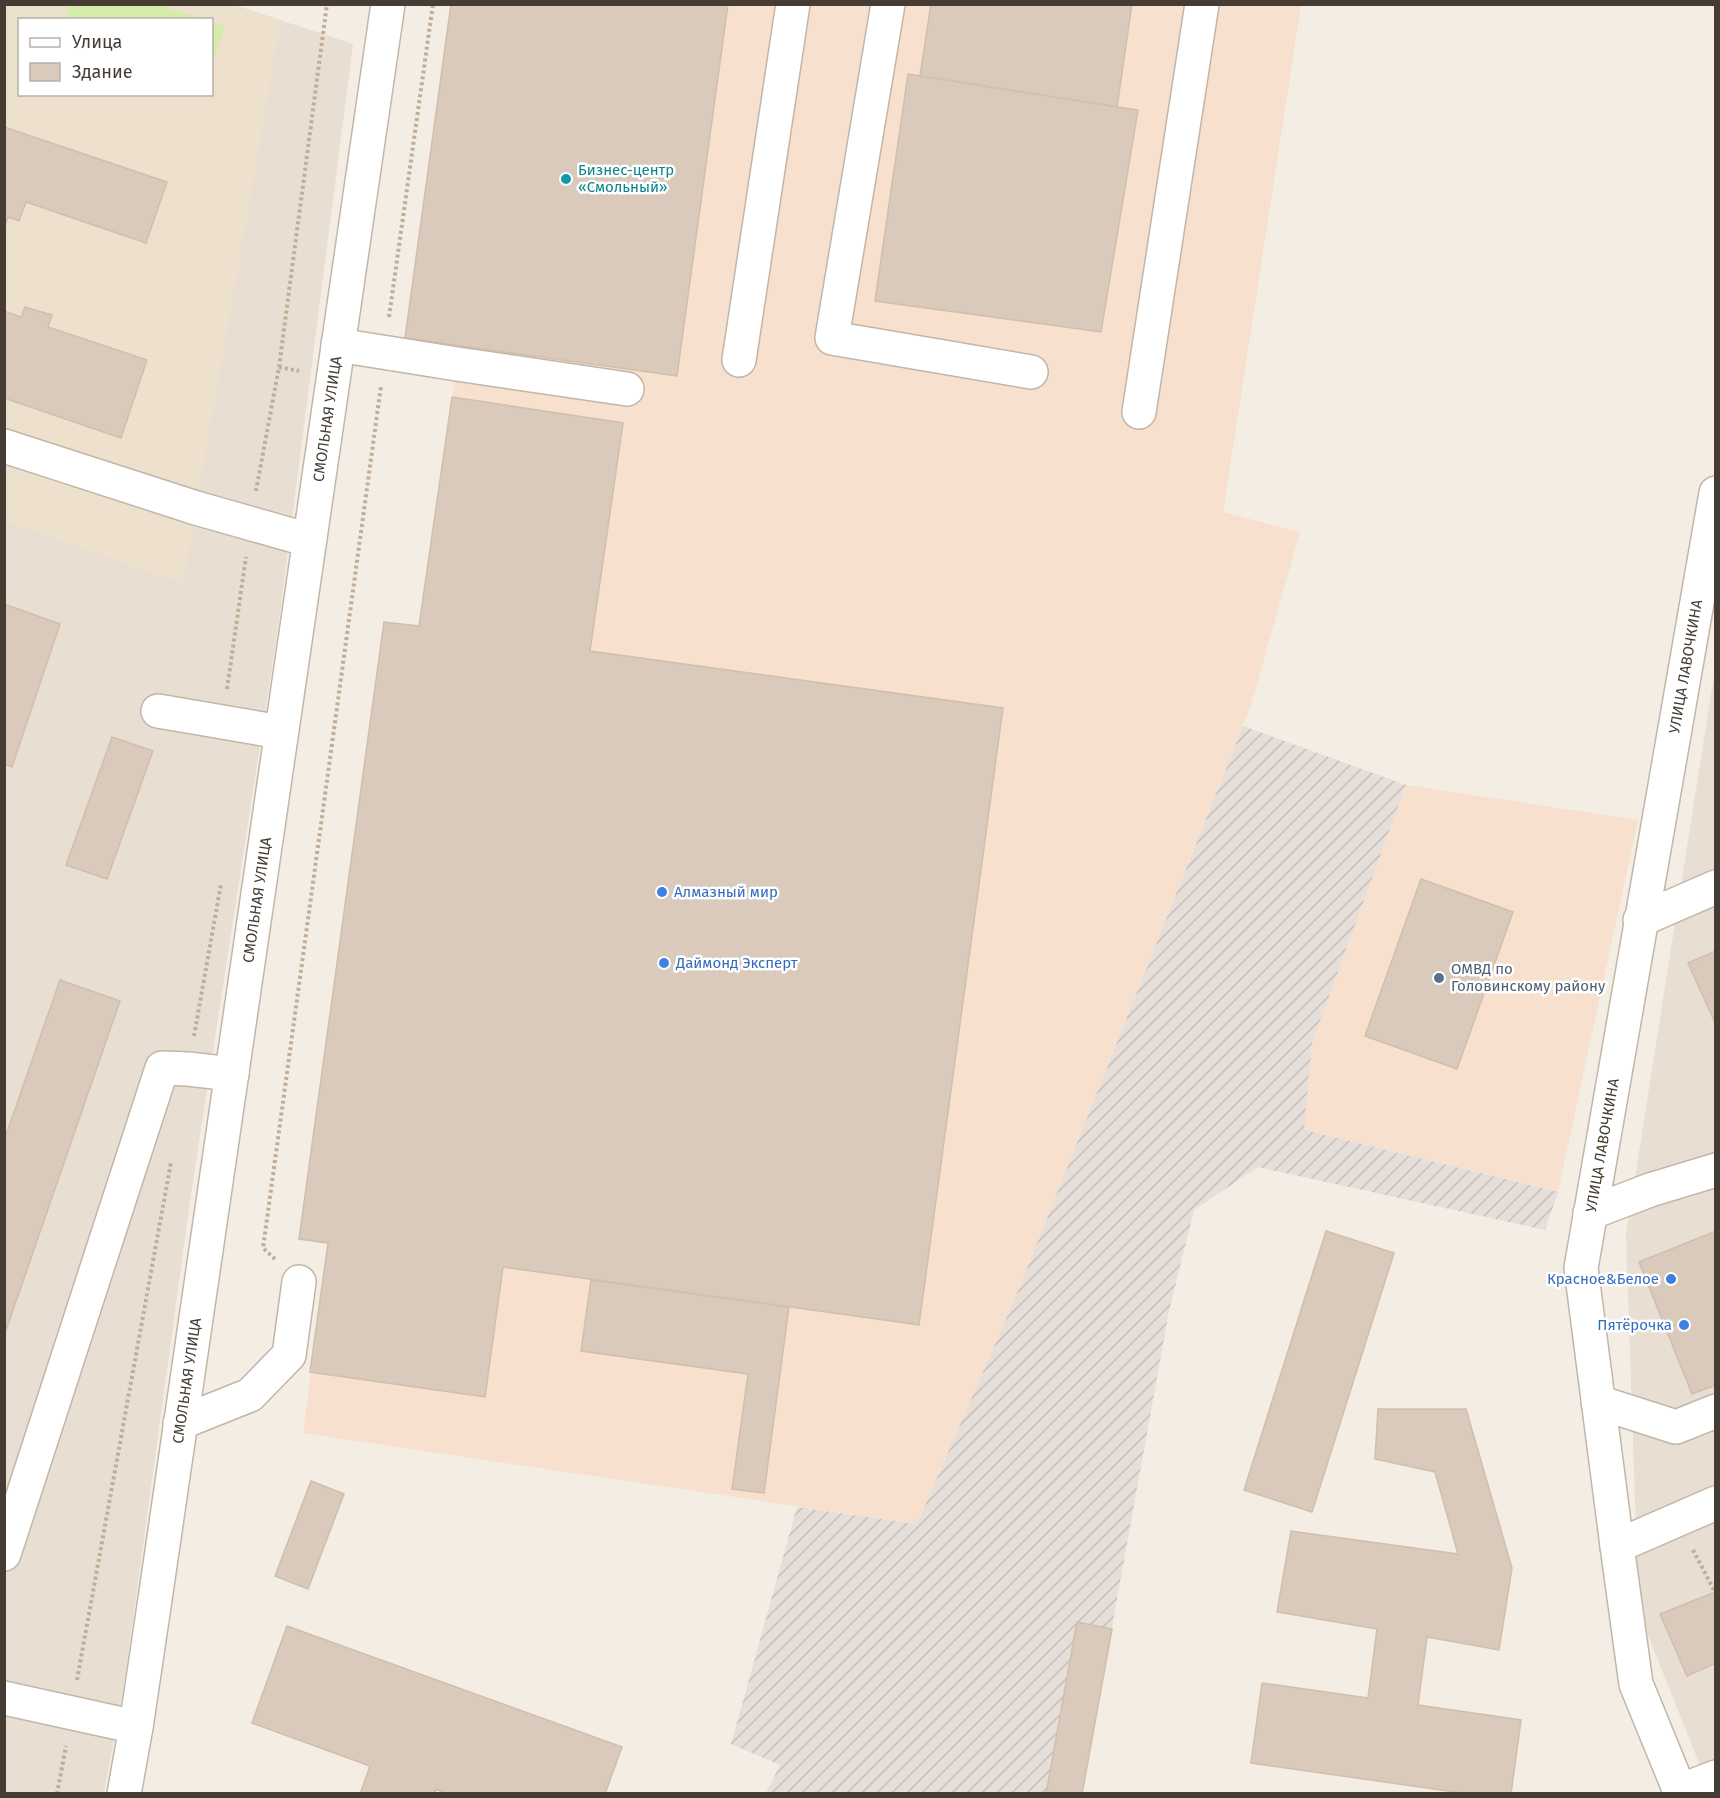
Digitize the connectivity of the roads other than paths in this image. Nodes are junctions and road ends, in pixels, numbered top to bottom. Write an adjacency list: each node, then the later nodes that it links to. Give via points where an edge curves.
1 (388, 4): 5 (street, СМОЛЬНАЯ УЛИЦА)
2 (793, 4): 6 (street)
3 (888, 4): 7 (street, via 832,338)
4 (1202, 4): 9 (street)
5 (338, 345): 8 (street); 12 (street, СМОЛЬНАЯ УЛИЦА)
6 (739, 360)
7 (1031, 372)
8 (627, 389)
9 (1139, 411)
10 (4, 446): 12 (street)
11 (1716, 494): 13 (street, УЛИЦА ЛАВОЧКИНА)
12 (309, 540): 15 (street, СМОЛЬНАЯ УЛИЦА)
13 (1703, 629): 17 (street, УЛИЦА ЛАВОЧКИНА)
14 (158, 711): 15 (street)
15 (281, 732): 18 (street, СМОЛЬНАЯ УЛИЦА)
16 (1716, 887): 17 (street)
17 (1640, 920): 20 (street, УЛИЦА ЛАВОЧКИНА)
18 (232, 1074): 24 (street, СМОЛЬНАЯ УЛИЦА); 27 (street, via 162,1068)
19 (1716, 1170): 20 (street)
20 (1590, 1213): 22 (street, УЛИЦА ЛАВОЧКИНА, via 1581,1268)
21 (299, 1282): 24 (street, via 289,1355 250,1395)
22 (1598, 1402): 23 (street, via 1676,1427); 26 (street, УЛИЦА ЛАВОЧКИНА)
23 (1716, 1411)
24 (180, 1423): 29 (street, СМОЛЬНАЯ УЛИЦА)
25 (1716, 1503): 26 (street)
26 (1617, 1546): 31 (street, УЛИЦА ЛАВОЧКИНА, via 1636,1684)
27 (4, 1554)
28 (4, 1698): 29 (street)
29 (136, 1727): 32 (street, СМОЛЬНАЯ УЛИЦА)
30 (1716, 1777): 31 (street)
31 (1680, 1792)
32 (124, 1794)

